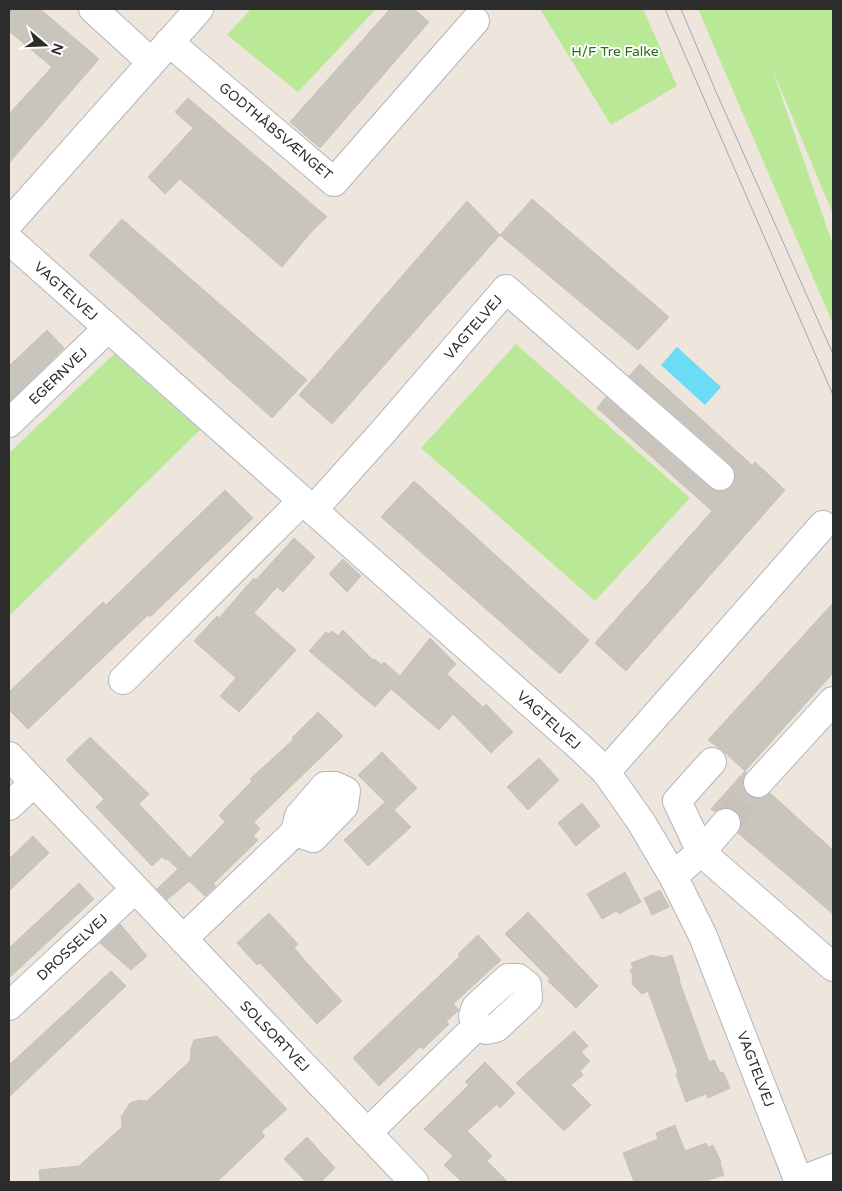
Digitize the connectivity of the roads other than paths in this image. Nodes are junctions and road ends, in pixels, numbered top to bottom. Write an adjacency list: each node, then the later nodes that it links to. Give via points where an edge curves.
1 (93, 9): 5 (street)
2 (192, 11): 4 (street)
3 (475, 22): 4 (street, GODTHÅBSVÆNGET, via 334,182)
4 (169, 42): 5 (street)
5 (151, 62): 6 (street)
6 (9, 223)
7 (9, 240): 8 (street, VAGTELVEJ)
8 (108, 328): 9 (street, EGERNVEJ); 11 (street, VAGTELVEJ)
9 (9, 423)
10 (720, 476): 11 (street, VAGTELVEJ, via 506,289 382,433)
11 (308, 505): 13 (street, VAGTELVEJ); 17 (street, VAGTELVEJ)
12 (823, 525): 17 (street)
13 (123, 680)
14 (833, 700): 19 (street)
15 (9, 756): 18 (street, SOLSORTVEJ)
16 (712, 762): 23 (street, via 677,801)
17 (606, 772): 24 (street, VAGTELVEJ)
18 (34, 783): 20 (street); 25 (street, SOLSORTVEJ)
19 (758, 784)
20 (9, 806)
21 (726, 823): 23 (street)
22 (295, 832): 26 (street)
23 (701, 852): 24 (street); 27 (street)
24 (673, 876): 33 (street, VAGTELVEJ, via 703,936)
25 (135, 889): 26 (street, SOLSORTVEJ); 28 (street, DROSSELVEJ)
26 (183, 939): 30 (street, SOLSORTVEJ)
27 (833, 967)
28 (9, 1006)
29 (477, 1026): 30 (street)
30 (367, 1132): 32 (street, SOLSORTVEJ)
31 (833, 1168): 33 (street)
32 (414, 1182)
33 (798, 1182)

